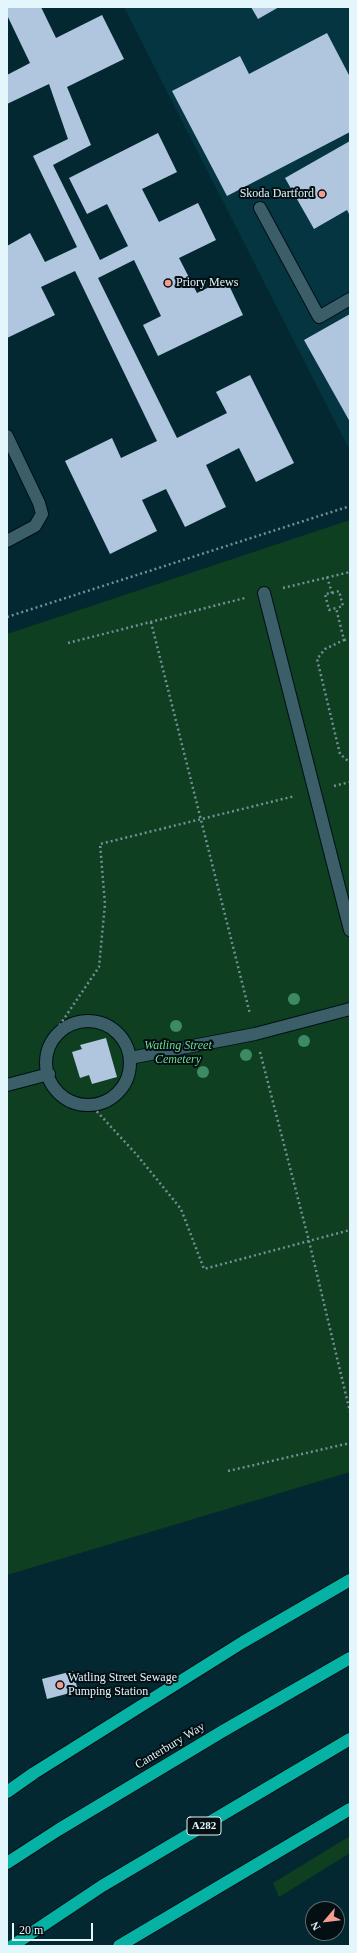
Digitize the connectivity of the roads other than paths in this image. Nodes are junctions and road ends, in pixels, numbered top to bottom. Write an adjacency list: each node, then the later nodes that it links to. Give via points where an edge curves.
1 (260, 208): 2 (lane, via 319,317)
2 (350, 299)
3 (7, 436): 4 (lane, via 42,514 34,526)
4 (7, 541)
5 (264, 593): 6 (lane)
6 (350, 930)
7 (350, 1009): 8 (lane, via 255,1034)
8 (130, 1058): 9 (lane, via 129,1072 124,1084 103,1102 75,1102 53,1085); 9 (lane, via 119,1034 109,1026 97,1022 77,1022 65,1028 49,1048)
9 (49, 1074): 10 (lane)
10 (7, 1085)
11 (350, 1580): 14 (highway, via 237,1646)
12 (350, 1658): 16 (highway, Canterbury Way, via 223,1731)
13 (350, 1739): 17 (highway, A282, via 102,1886)
14 (7, 1792)
15 (350, 1809): 18 (highway)
16 (7, 1863)
17 (12, 1946)
18 (119, 1946)

